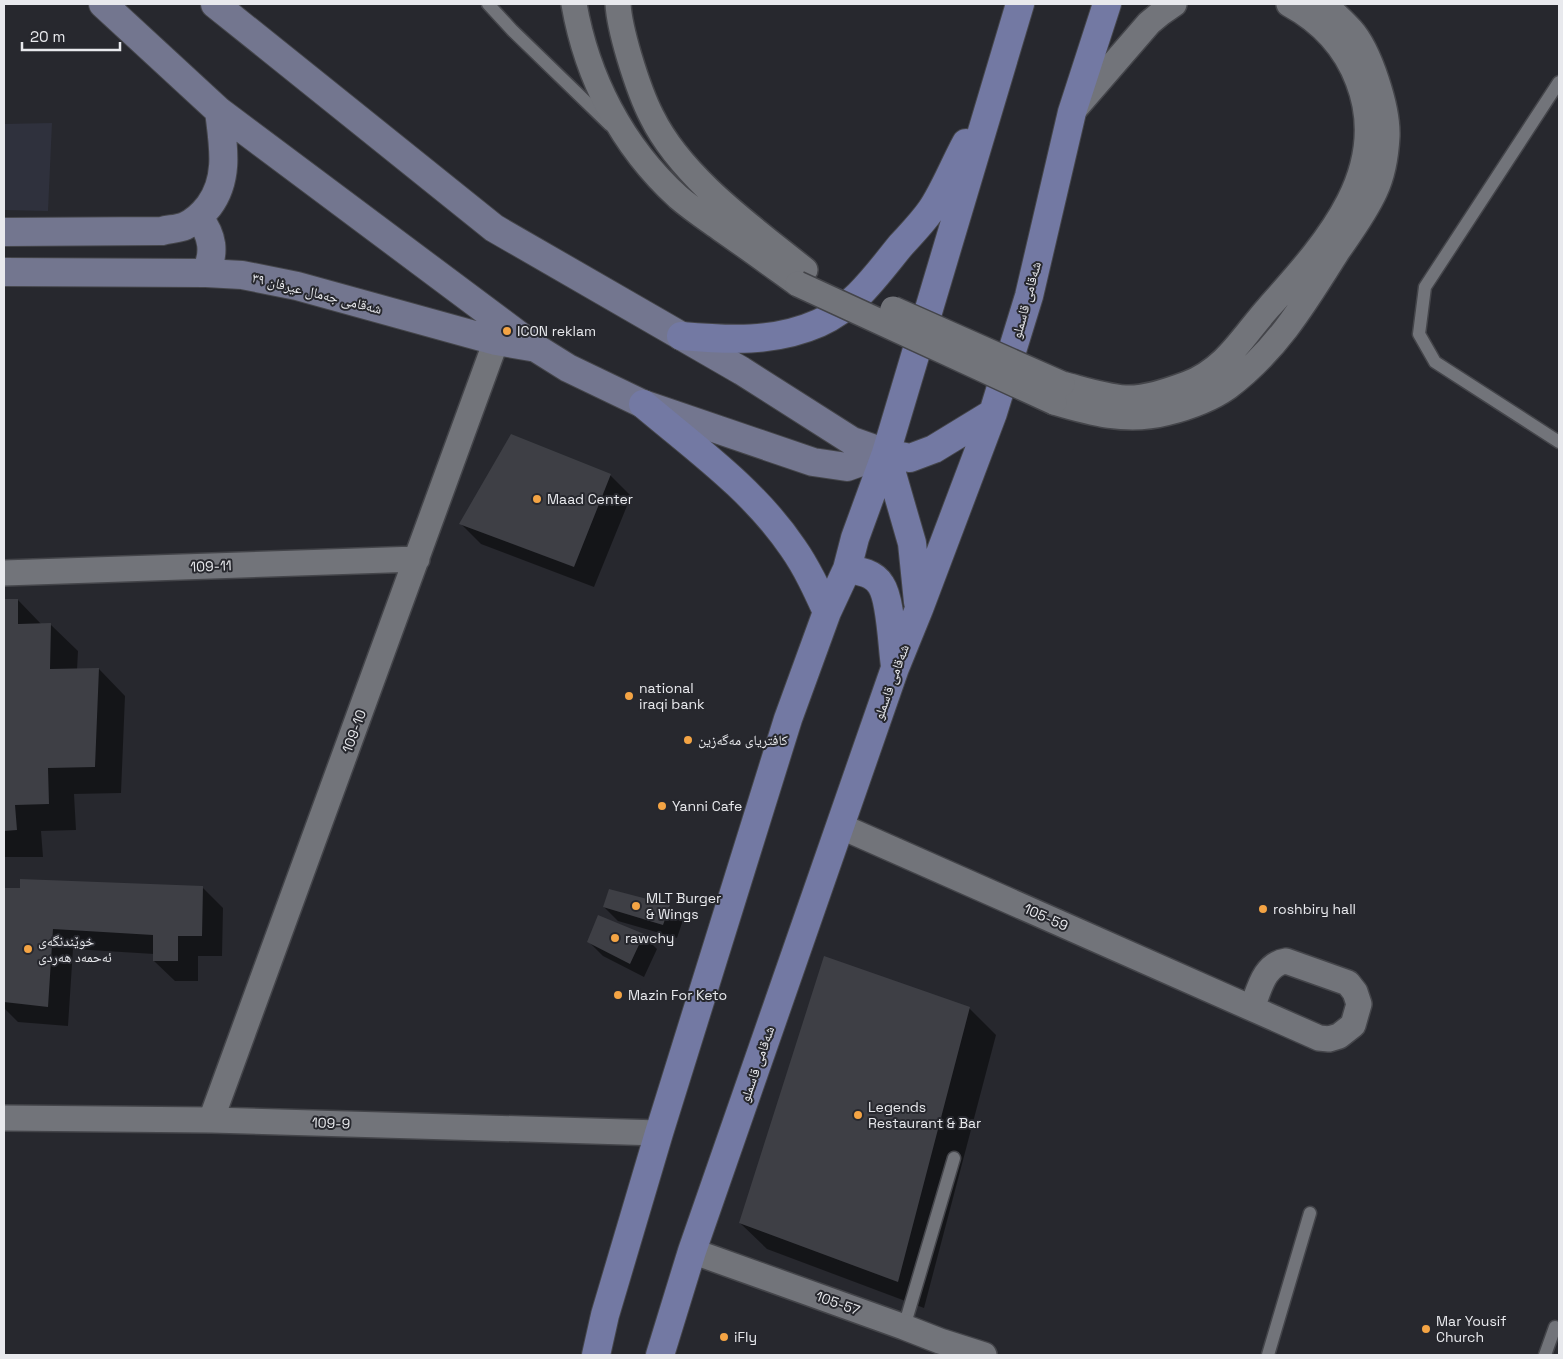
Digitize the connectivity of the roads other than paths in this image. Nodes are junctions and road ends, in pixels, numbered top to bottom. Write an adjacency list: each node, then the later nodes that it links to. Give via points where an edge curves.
1 (103, 4): 13 (main road)
2 (215, 4): 21 (main road, via 494,228)
3 (488, 4): 15 (lane)
4 (574, 4): 15 (street, via 584,50 602,96)
5 (618, 4): 20 (street, via 632,69 663,136 703,184)
6 (1020, 4): 12 (main road)
7 (1107, 4): 14 (main road, شەقامی قاسملو)
8 (1174, 4): 14 (street, via 1149,23)
9 (1289, 4): 24 (street, via 1315,20 1340,45 1352,65 1366,104 1368,143 1351,199 1311,260 1242,343 1208,374 1147,396 1126,398)
10 (1324, 4): 24 (street, via 1353,31 1371,68 1385,110 1386,149 1381,176 1369,204 1302,306 1279,338 1247,371 1227,388 1189,406 1147,417 1129,418 1102,415)
11 (1559, 82): 27 (lane, via 1425,286 1419,334 1435,362)
12 (995, 86): 21 (main road, via 932,209 876,276 836,313 820,323 755,339); 28 (main road)
13 (219, 111): 16 (main road, via 224,167 221,184); 23 (main road)
14 (1072, 112): 26 (main road, شەقامی قاسملو, via 1029,296)
15 (642, 157): 20 (street, via 684,202)
16 (199, 218): 17 (main road, via 184,227 162,231); 19 (main road, via 207,227 213,250)
17 (4, 232)
18 (4, 272): 19 (main road, شەقامی جەمال عیرفان ٣٩)
19 (206, 272): 22 (main road, شەقامی جەمال عیرفان ٣٩, via 268,279)
20 (802, 277): 24 (street, bridge)
21 (681, 336): 28 (main road, via 852,441)
22 (496, 341): 23 (main road, شەقامی جەمال عیرفان ٣٩); 29 (street, 109-10)
23 (536, 348): 25 (main road, via 568,368)
24 (1058, 393)
25 (643, 404): 28 (main road, via 813,462 846,468); 33 (main road, via 748,494 772,520 794,549)
26 (993, 413): 28 (main road, via 934,449 910,458); 32 (main road, شەقامی قاسملو)
27 (1559, 442)
28 (886, 453): 30 (main road); 32 (main road, via 912,543)
29 (417, 559): 31 (street, 109-11); 38 (street, 109-10)
30 (847, 569): 33 (main road); 34 (main road, via 868,574 881,585 887,603)
31 (4, 573)
32 (919, 609): 34 (main road, شەقامی قاسملو)
33 (827, 612): 39 (main road, via 788,719)
34 (895, 668): 35 (main road, شەقامی قاسملو)
35 (840, 826): 36 (street, 105-59); 42 (main road, شەقامی قاسملو)
36 (1252, 1008)
37 (4, 1118): 38 (street, 109-9)
38 (211, 1120): 39 (street, 109-9)
39 (659, 1133): 43 (main road)
40 (954, 1158): 44 (lane)
41 (1310, 1214): 53 (lane)
42 (692, 1251): 44 (street, 105-57); 46 (main road, شەقامی قاسملو)
43 (605, 1315): 48 (main road); 49 (main road)
44 (904, 1326): 47 (street, 105-57)
45 (1555, 1327): 54 (lane)
46 (668, 1328): 50 (main road, شەقامی قاسملو); 51 (main road)
47 (938, 1348): 52 (street, 105-57)
48 (579, 1355)
49 (596, 1355)
50 (660, 1355)
51 (671, 1355)
52 (984, 1355)
53 (1268, 1355)
54 (1545, 1355)

